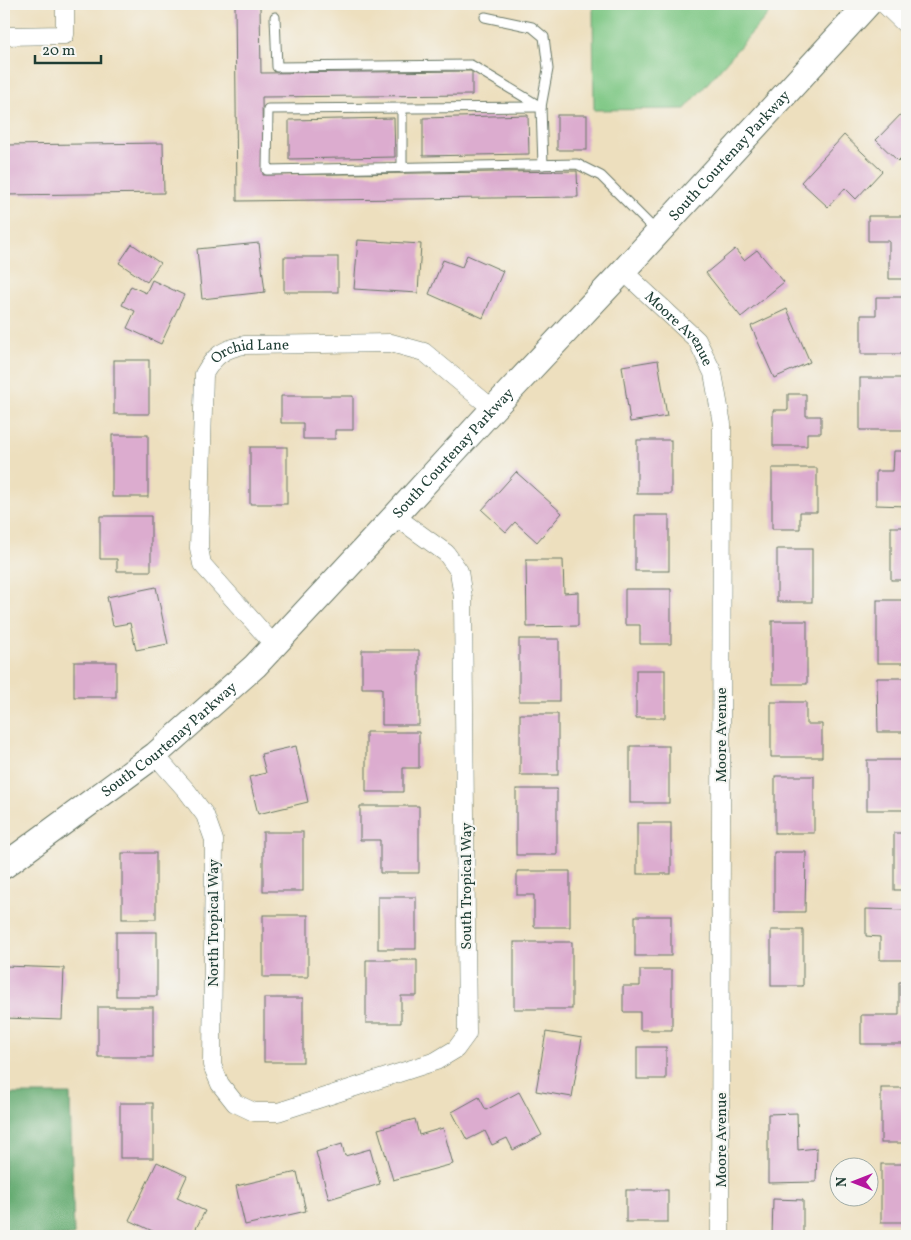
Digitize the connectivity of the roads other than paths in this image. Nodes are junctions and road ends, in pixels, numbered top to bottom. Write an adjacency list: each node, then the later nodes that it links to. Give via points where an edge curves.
1 (65, 4): 7 (street, via 65,35)
2 (868, 4): 12 (main road, South Courtenay Parkway)
3 (884, 4): 6 (street)
4 (275, 17): 8 (lane, via 277,67 471,65)
5 (485, 17): 8 (lane, via 532,27 544,36 548,69)
6 (907, 26)
7 (4, 36)
8 (542, 107): 9 (lane); 10 (lane)
9 (402, 108): 11 (lane); 11 (lane, via 268,109 267,170)
10 (543, 165): 11 (lane); 12 (lane, via 577,164 596,173)
11 (402, 168)
12 (658, 233): 13 (main road, South Courtenay Parkway)
13 (623, 271): 14 (main road, South Courtenay Parkway); 20 (street, Moore Avenue, via 697,340 713,373 722,424)
14 (493, 408): 15 (main road, South Courtenay Parkway); 16 (street, Orchid Lane, via 424,352 391,343 244,345 231,348 211,362 204,374 199,548 202,564)
15 (394, 516): 16 (main road, South Courtenay Parkway); 19 (street, South Tropical Way, via 446,553 459,571 463,598 467,1034 456,1049 436,1060 278,1112 254,1112)
16 (274, 645): 17 (main road, South Courtenay Parkway, via 255,666)
17 (155, 755): 18 (main road, South Courtenay Parkway); 19 (street, North Tropical Way, via 205,815 214,840 212,1065 220,1084)
18 (4, 866)
19 (235, 1103)
20 (720, 1236)

